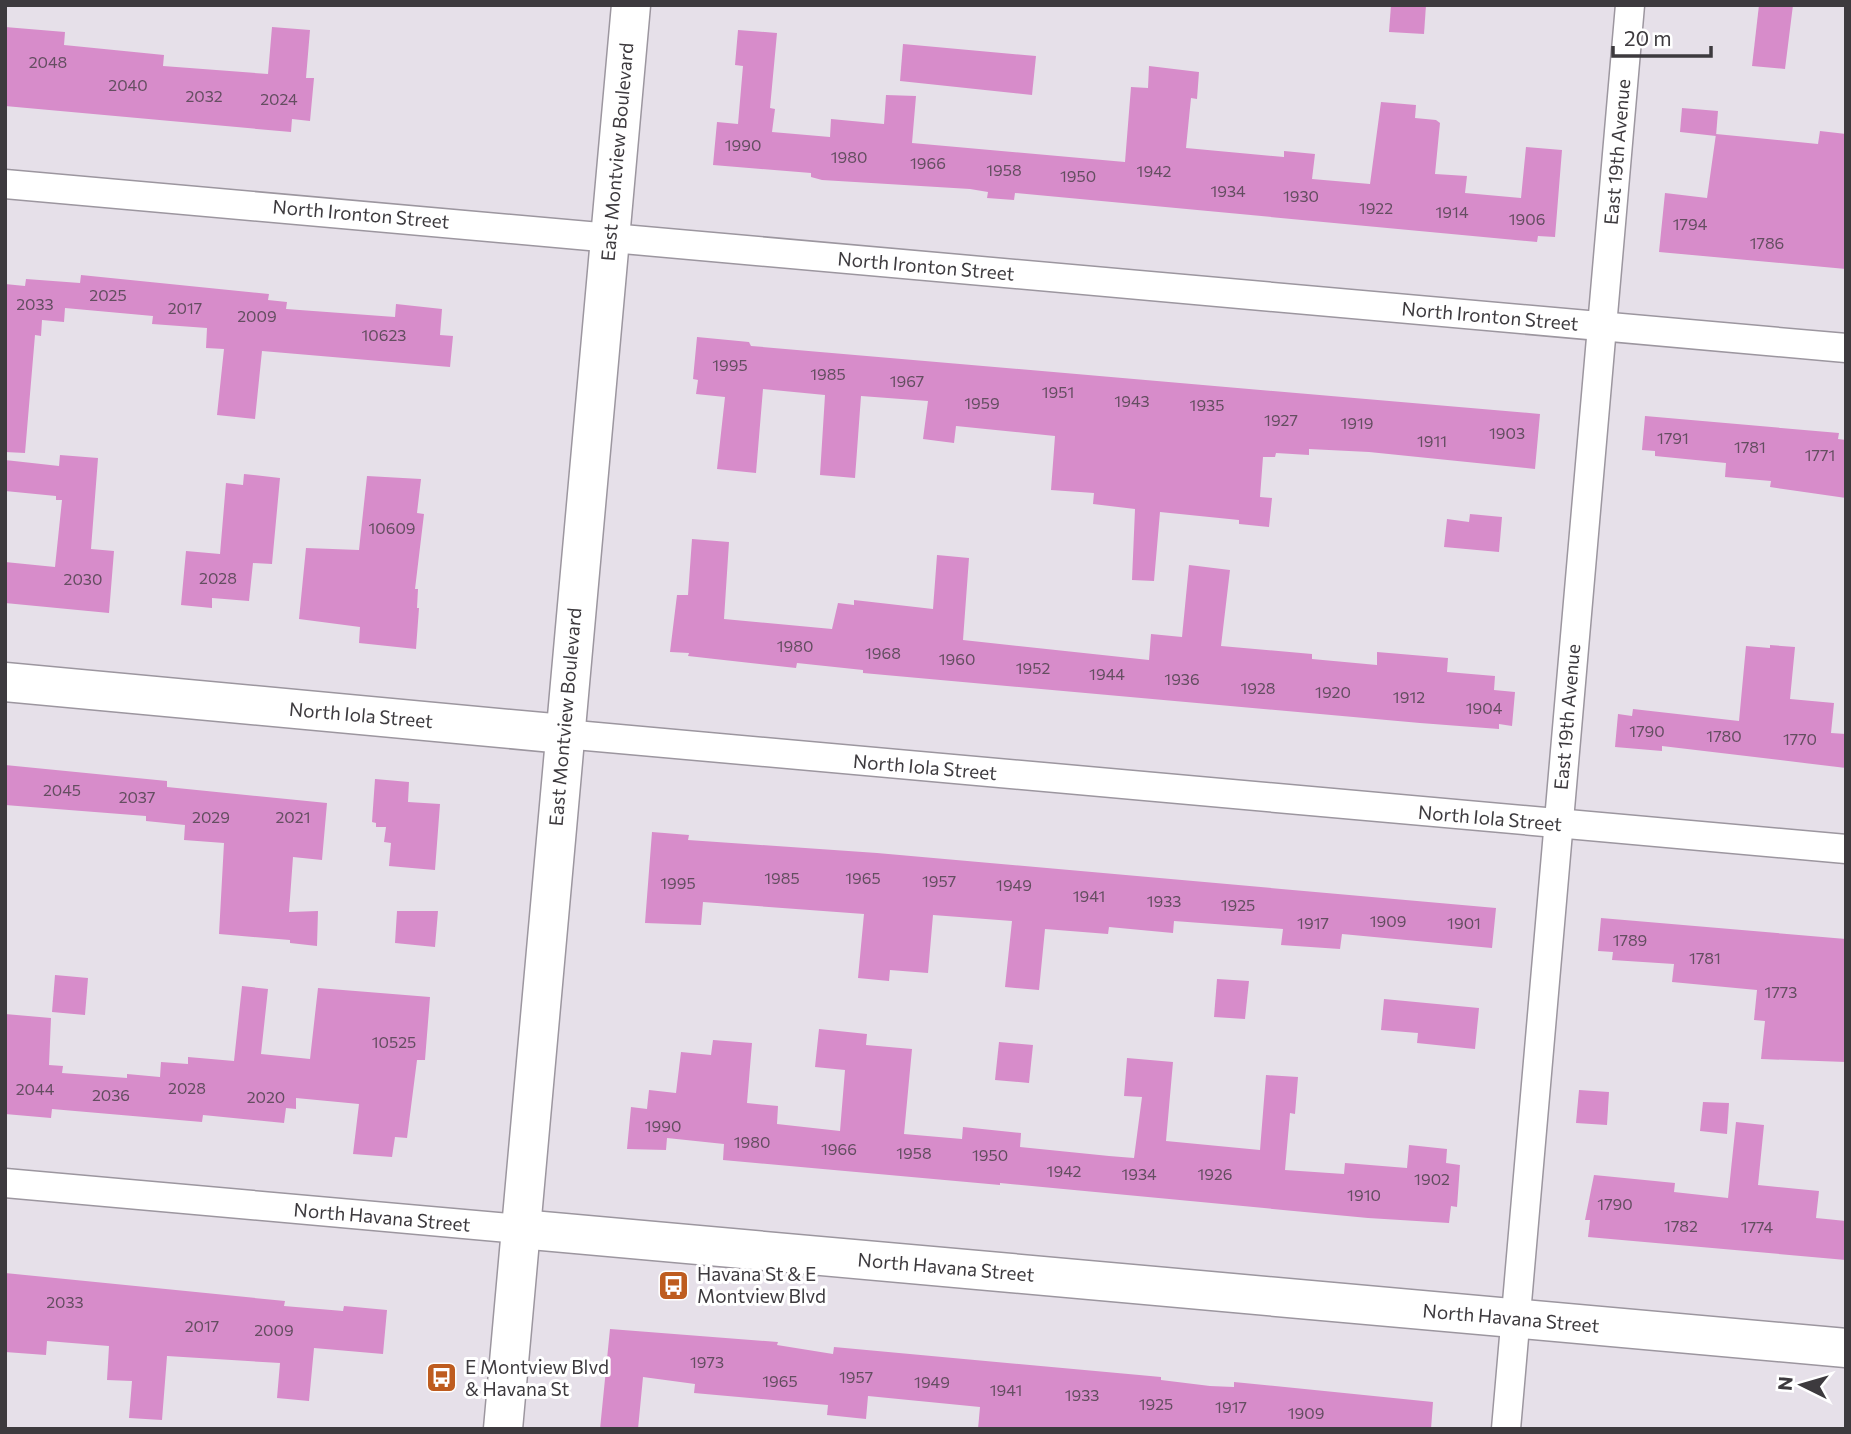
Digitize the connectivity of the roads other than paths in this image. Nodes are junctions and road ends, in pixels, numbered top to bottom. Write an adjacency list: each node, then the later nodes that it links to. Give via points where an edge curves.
1 (631, 5): 4 (street, East Montview Boulevard)
2 (1630, 5): 5 (street, East 19th Avenue)
3 (5, 184): 4 (street, North Ironton Street)
4 (609, 238): 5 (street, North Ironton Street); 8 (street, East Montview Boulevard)
5 (1601, 326): 6 (street, North Ironton Street); 9 (street, East 19th Avenue)
6 (1846, 348)
7 (5, 682): 8 (street, North Iola Street)
8 (564, 734): 9 (street, North Iola Street); 12 (street, East Montview Boulevard)
9 (1558, 824): 10 (street, North Iola Street); 13 (street, East 19th Avenue)
10 (1846, 849)
11 (5, 1183): 12 (street, North Havana Street)
12 (520, 1229): 13 (street, North Havana Street); 15 (street, East Montview Boulevard)
13 (1516, 1318): 14 (street, North Havana Street); 16 (street, East 19th Avenue)
14 (1846, 1348)
15 (503, 1429)
16 (1506, 1429)

